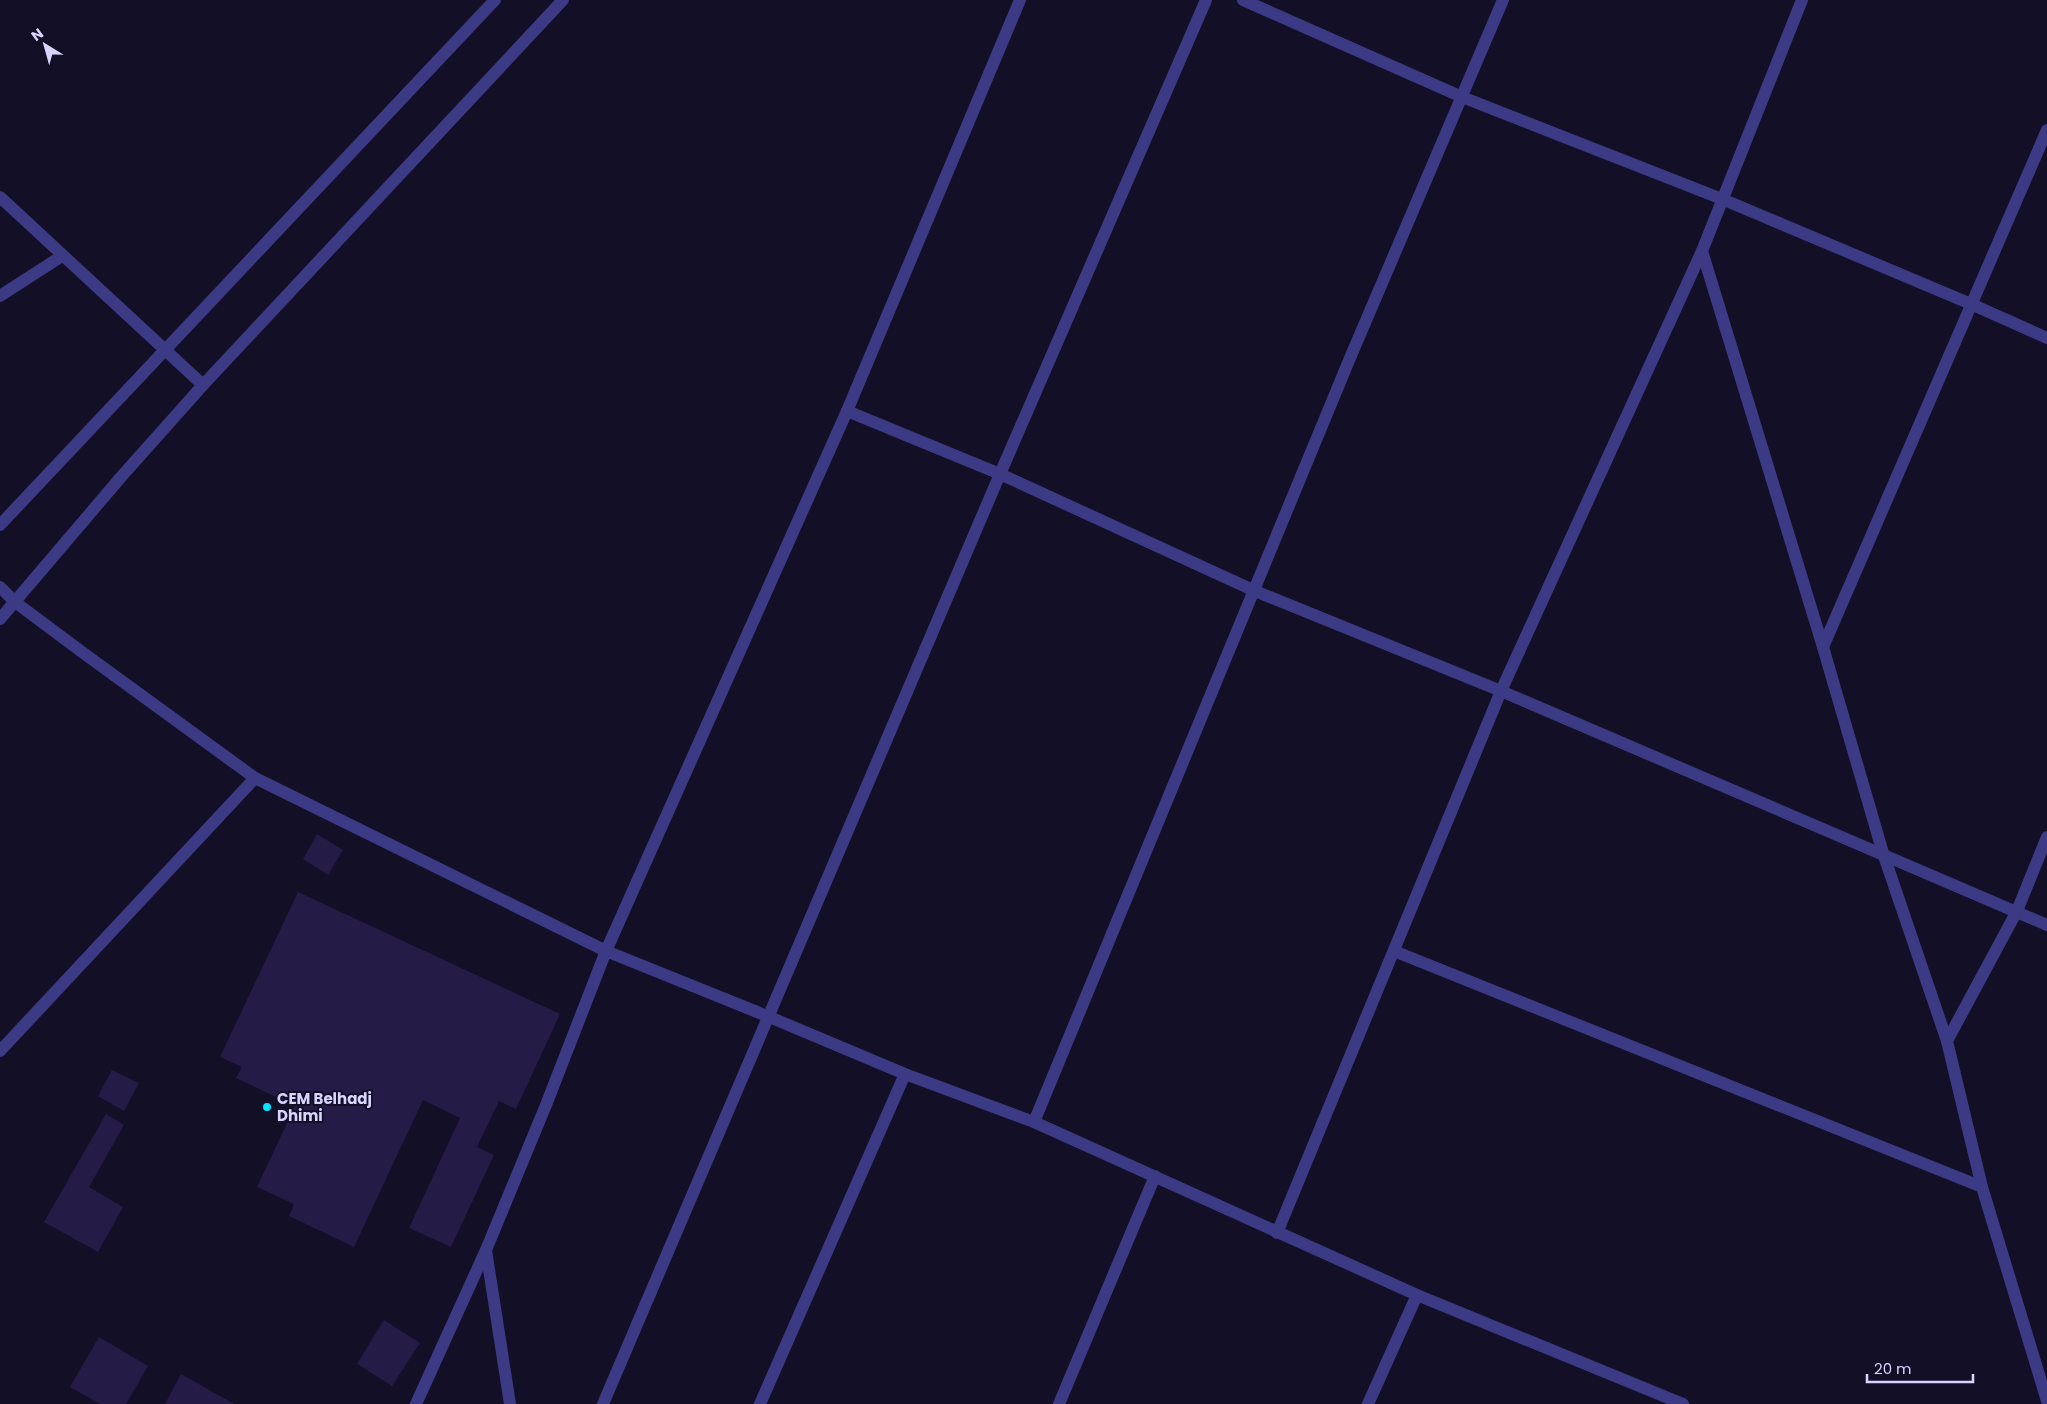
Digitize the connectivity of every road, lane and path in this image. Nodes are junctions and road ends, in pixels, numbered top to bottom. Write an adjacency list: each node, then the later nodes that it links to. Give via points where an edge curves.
1 (495, 0): 17 (street)
2 (562, 0): 18 (street)
3 (1020, 0): 19 (street)
4 (1206, 0): 20 (street)
5 (1243, 0): 8 (street)
6 (1503, 0): 8 (street)
7 (1802, 0): 11 (street)
8 (1462, 97): 11 (street); 23 (street)
9 (2047, 130): 15 (street)
10 (0, 197): 13 (street)
11 (1722, 199): 12 (street); 15 (street)
12 (1702, 251): 26 (street); 27 (street)
13 (62, 256): 14 (street); 17 (street)
14 (0, 296)
15 (1971, 304): 16 (street); 26 (street)
16 (2047, 338)
17 (165, 350): 18 (street); 21 (street)
18 (202, 385): 24 (street)
19 (846, 411): 20 (street); 33 (street)
20 (1000, 474): 23 (street); 35 (street)
21 (0, 525)
22 (0, 588): 24 (street)
23 (1255, 591): 27 (street); 39 (street)
24 (15, 602): 25 (street); 28 (street)
25 (0, 619)
26 (1822, 647): 30 (street)
27 (1501, 691): 30 (street); 34 (street)
28 (255, 778): 33 (street); 37 (street)
29 (2047, 837): 31 (street)
30 (1882, 853): 31 (street); 36 (street)
31 (2017, 910): 32 (street); 36 (street)
32 (2047, 925)
33 (606, 951): 35 (street); 43 (street)
34 (1394, 951): 41 (street); 42 (street)
35 (768, 1016): 38 (street); 49 (street)
36 (1947, 1041): 41 (street)
37 (0, 1051)
38 (905, 1074): 39 (street); 50 (street)
39 (1034, 1122): 40 (street)
40 (1155, 1176): 42 (street); 51 (street)
41 (1982, 1187): 46 (street)
42 (1277, 1233): 44 (street)
43 (486, 1250): 47 (street); 48 (street)
44 (1417, 1295): 45 (street); 52 (street)
45 (1661, 1400): 53 (street)
46 (2047, 1401)
47 (416, 1404)
48 (510, 1404)
49 (603, 1404)
50 (760, 1404)
51 (1059, 1404)
52 (1368, 1404)
53 (1683, 1404)

